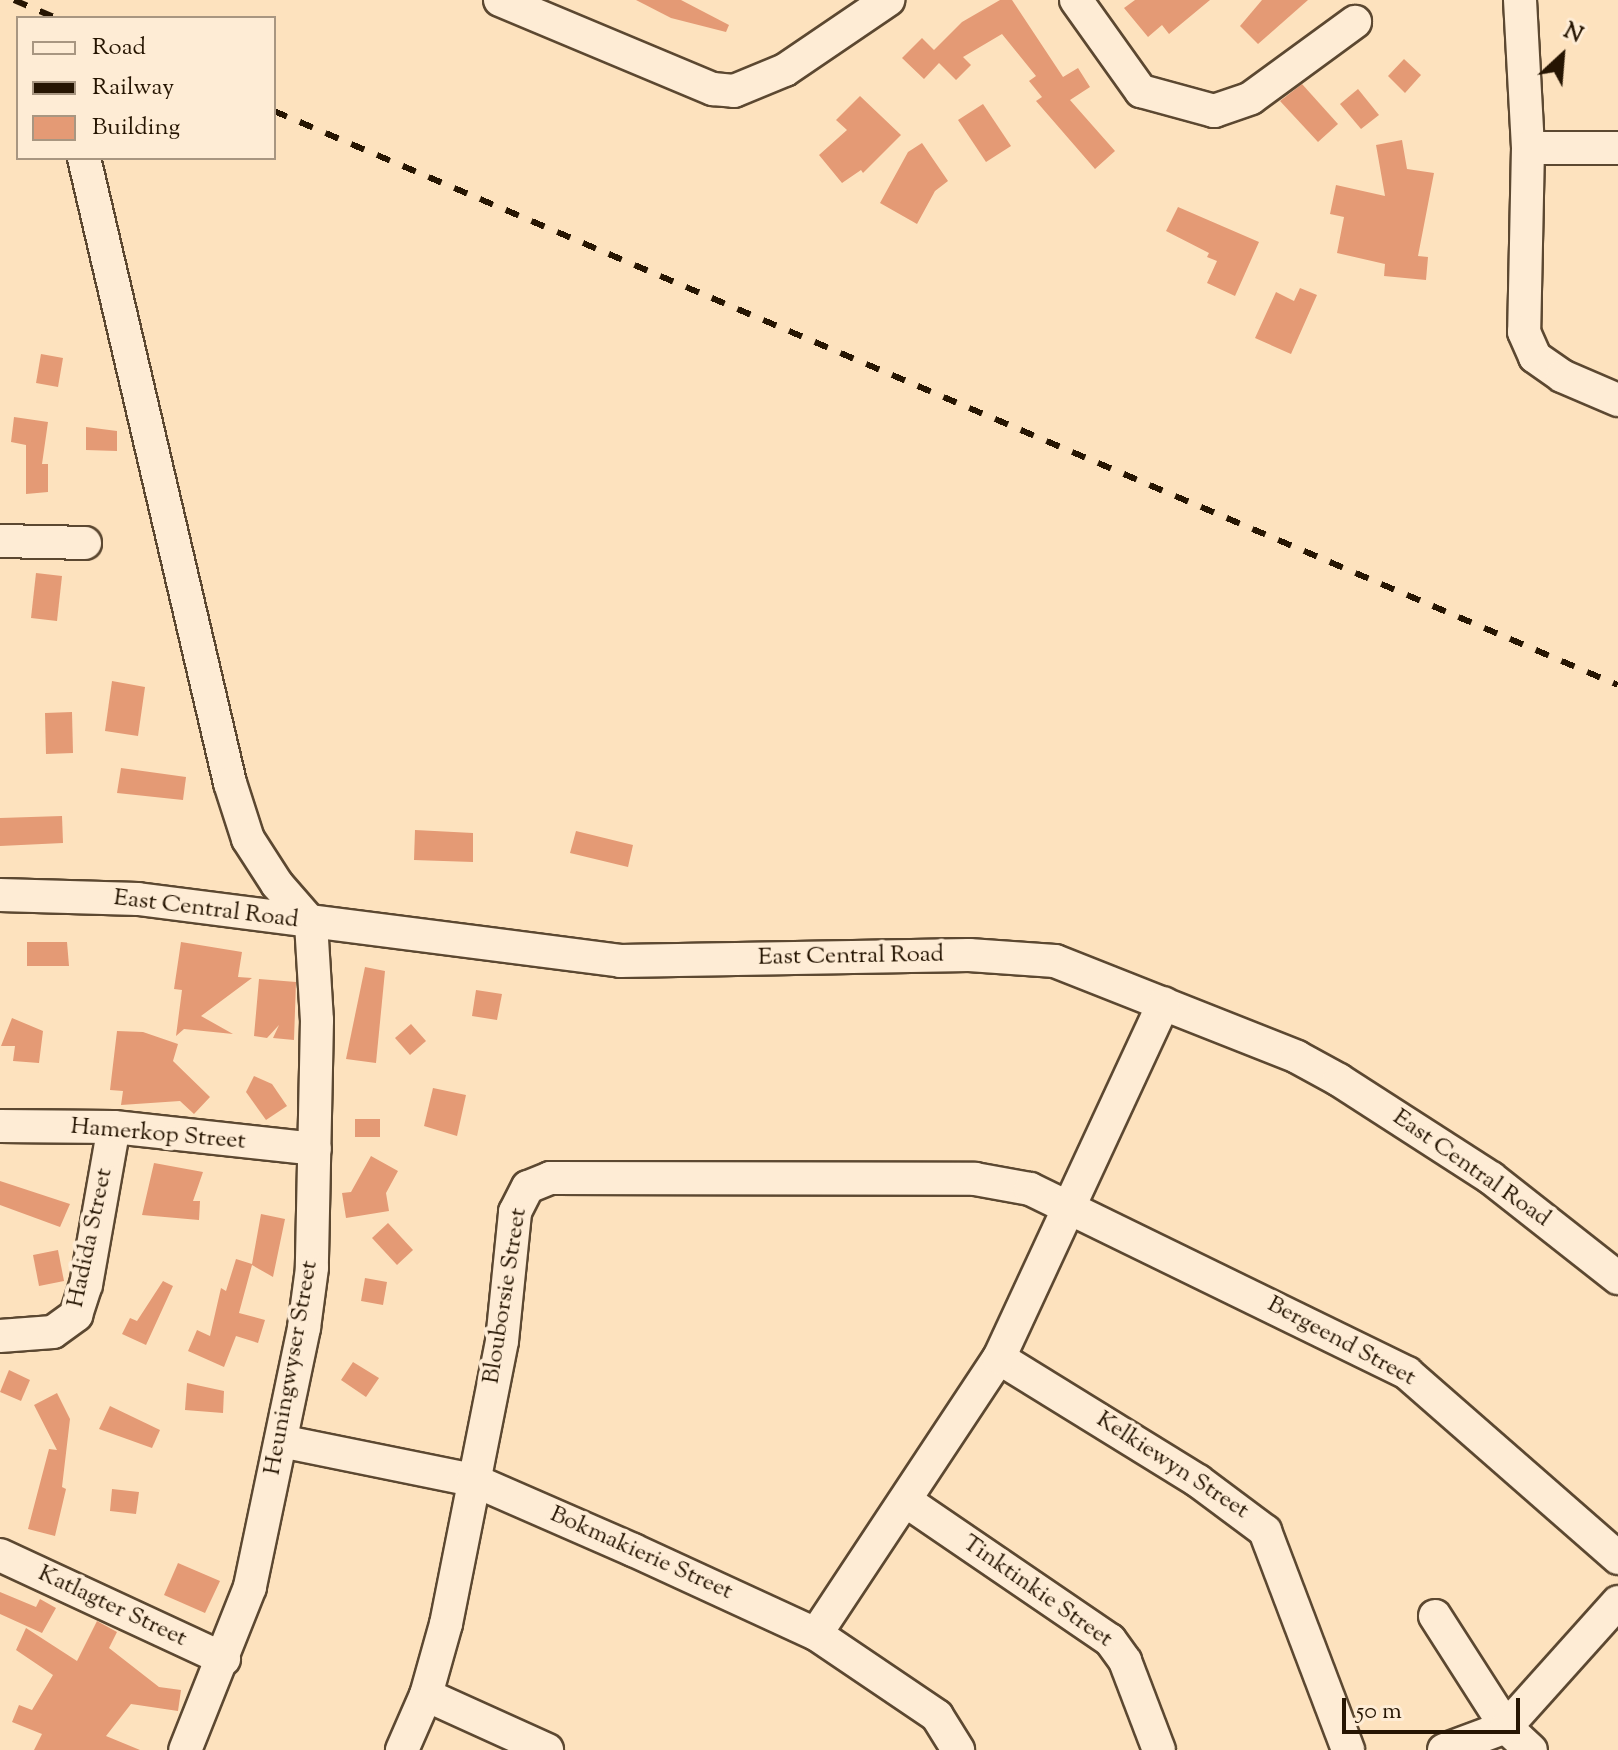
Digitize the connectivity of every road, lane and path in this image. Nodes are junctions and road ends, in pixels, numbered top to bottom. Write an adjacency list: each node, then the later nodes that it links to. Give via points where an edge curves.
1 (500, 0): 2 (street, via 713,89 734,91 785,70)
2 (888, 0)
3 (1076, 0): 5 (street, via 1141,91 1214,111 1251,98)
4 (1520, 0): 6 (street)
5 (1355, 22)
6 (1528, 148): 7 (street); 9 (street, via 1524,332 1544,363)
7 (1618, 148)
8 (84, 160): 13 (street, via 230,783 248,839)
9 (1618, 400)
10 (0, 541): 11 (street)
11 (85, 543)
12 (0, 895): 13 (street, East Central Road, via 138,899)
13 (311, 923): 14 (street, East Central Road, via 620,961 1016,956 1071,965); 17 (street, Heuningwyser Street, via 317,1020)
14 (1164, 1003): 18 (street); 19 (street, East Central Road, via 1297,1057 1339,1080 1491,1178)
15 (0, 1126): 16 (street, Hamerkop Street)
16 (114, 1127): 17 (street, Hamerkop Street); 20 (street, Hadida Street, via 76,1315 53,1332)
17 (315, 1149): 22 (street, Heuningwyser Street, via 312,1268)
18 (1069, 1205): 21 (street); 23 (street, Blouborsie Street, via 1010,1182 975,1179 538,1181 520,1198 515,1212 502,1341); 26 (street, Bergeend Street, via 1407,1373)
19 (1618, 1278)
20 (0, 1336)
21 (999, 1358): 24 (street); 38 (street, Kelkiewyn Street, via 1198,1481 1265,1531)
22 (281, 1441): 23 (street, Bokmakierie Street); 30 (street, Heuningwyser Street, via 250,1587)
23 (473, 1480): 29 (street, Bokmakierie Street); 31 (street, Blouborsie Street, via 446,1624)
24 (906, 1501): 29 (street); 37 (street, Tinktinkie Street, via 1110,1640 1125,1661)
25 (0, 1555): 30 (street, Katlagter Street)
26 (1618, 1558)
27 (1618, 1602): 32 (street)
28 (1435, 1616): 32 (street)
29 (816, 1634): 36 (street, Bokmakierie Street, via 937,1716)
30 (224, 1659): 33 (street, Heuningwyser Street)
31 (426, 1695): 34 (street, Blouborsie Street); 35 (street)
32 (1506, 1727): 39 (street); 40 (street)
33 (185, 1750)
34 (402, 1750)
35 (547, 1750)
36 (958, 1750)
37 (1159, 1750)
38 (1348, 1750)
39 (1444, 1750)
40 (1531, 1750)

